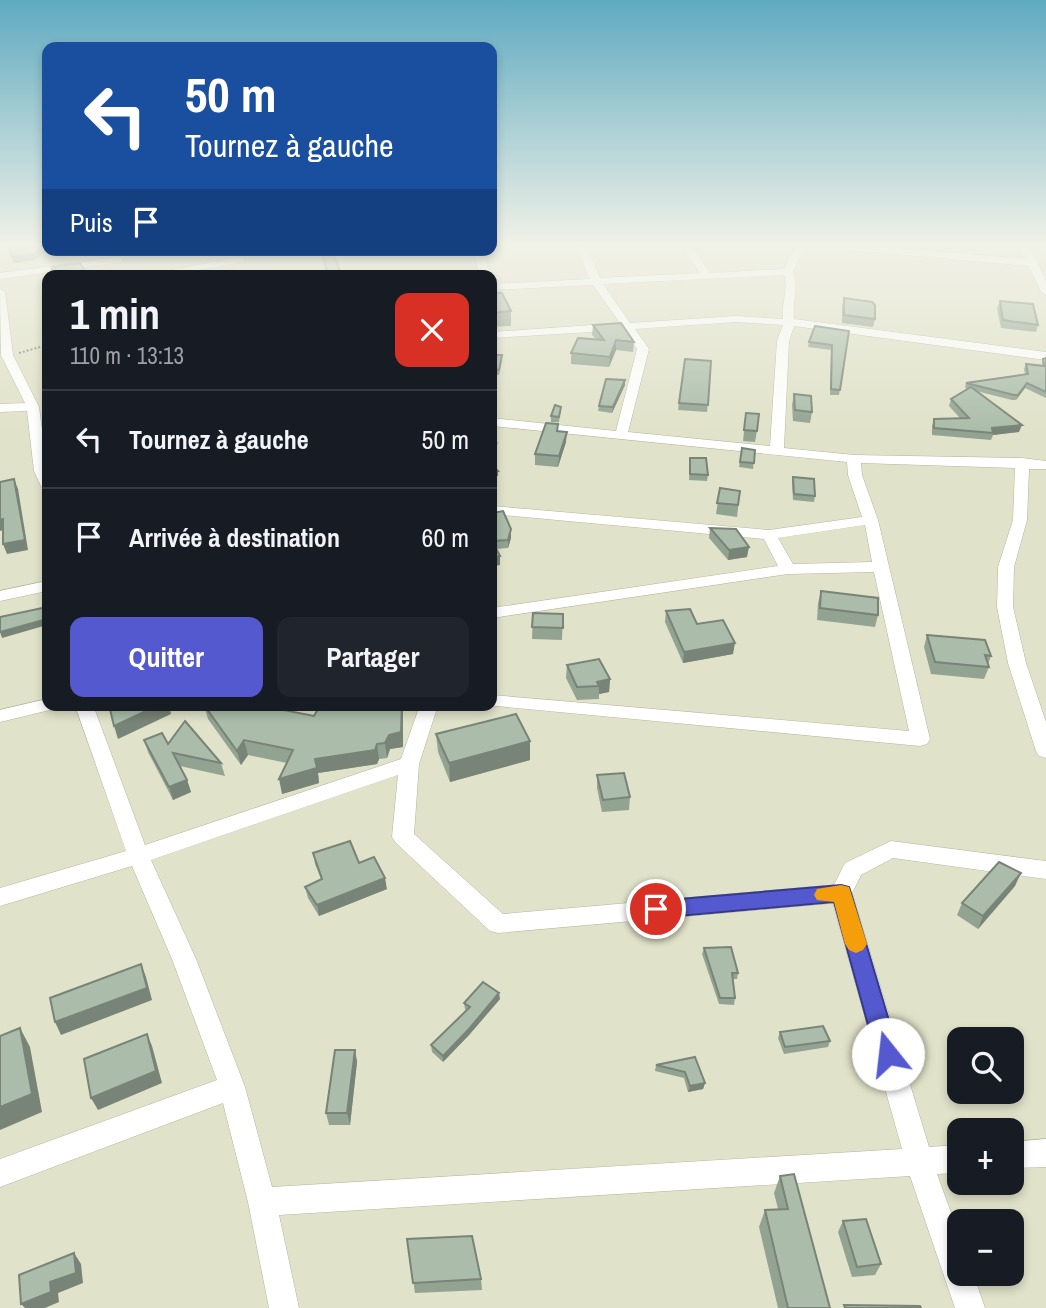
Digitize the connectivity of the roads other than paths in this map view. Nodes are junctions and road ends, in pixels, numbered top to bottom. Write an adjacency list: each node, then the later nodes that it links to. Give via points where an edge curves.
1 (1, 308): 8 (street)
2 (616, 308): 5 (street)
3 (787, 308): 4 (street)
4 (789, 323): 5 (street, via 736,319); 7 (street); 13 (street, via 783,341)
5 (629, 326): 6 (street); 12 (street, via 643,349)
6 (497, 335)
7 (1046, 356)
8 (6, 360): 9 (street)
9 (33, 407): 10 (street); 14 (street)
10 (0, 408)
11 (497, 423): 12 (street)
12 (621, 435): 13 (street)
13 (777, 449): 15 (street)
14 (42, 459)
15 (854, 459): 16 (street); 19 (street, via 855,475)
16 (1022, 462): 17 (street); 31 (street, via 1020,520 1006,567 1006,607 1017,663)
17 (1046, 465)
18 (497, 510): 20 (street)
19 (872, 520): 20 (street); 21 (street)
20 (769, 535): 22 (street)
21 (881, 567): 22 (street); 26 (street, via 920,739)
22 (788, 569): 25 (street)
23 (42, 587): 24 (street)
24 (0, 596)
25 (497, 611)
26 (497, 701)
27 (42, 706): 30 (street)
28 (86, 711): 33 (street)
29 (427, 711): 32 (street)
30 (0, 716)
31 (1046, 751)
32 (409, 764): 33 (street); 35 (street, via 403,837 498,923)
33 (138, 856): 36 (street); 37 (street, via 184,959)
34 (1046, 870): 35 (street, via 891,849 853,869)
35 (841, 893): 41 (street)
36 (0, 897)
37 (232, 1087): 42 (street); 43 (street)
38 (1046, 1153): 39 (street)
39 (1024, 1155)
40 (947, 1159): 41 (street)
41 (919, 1161): 43 (street); 45 (street)
42 (0, 1173)
43 (262, 1202): 44 (street)
44 (284, 1308)
45 (970, 1308)

